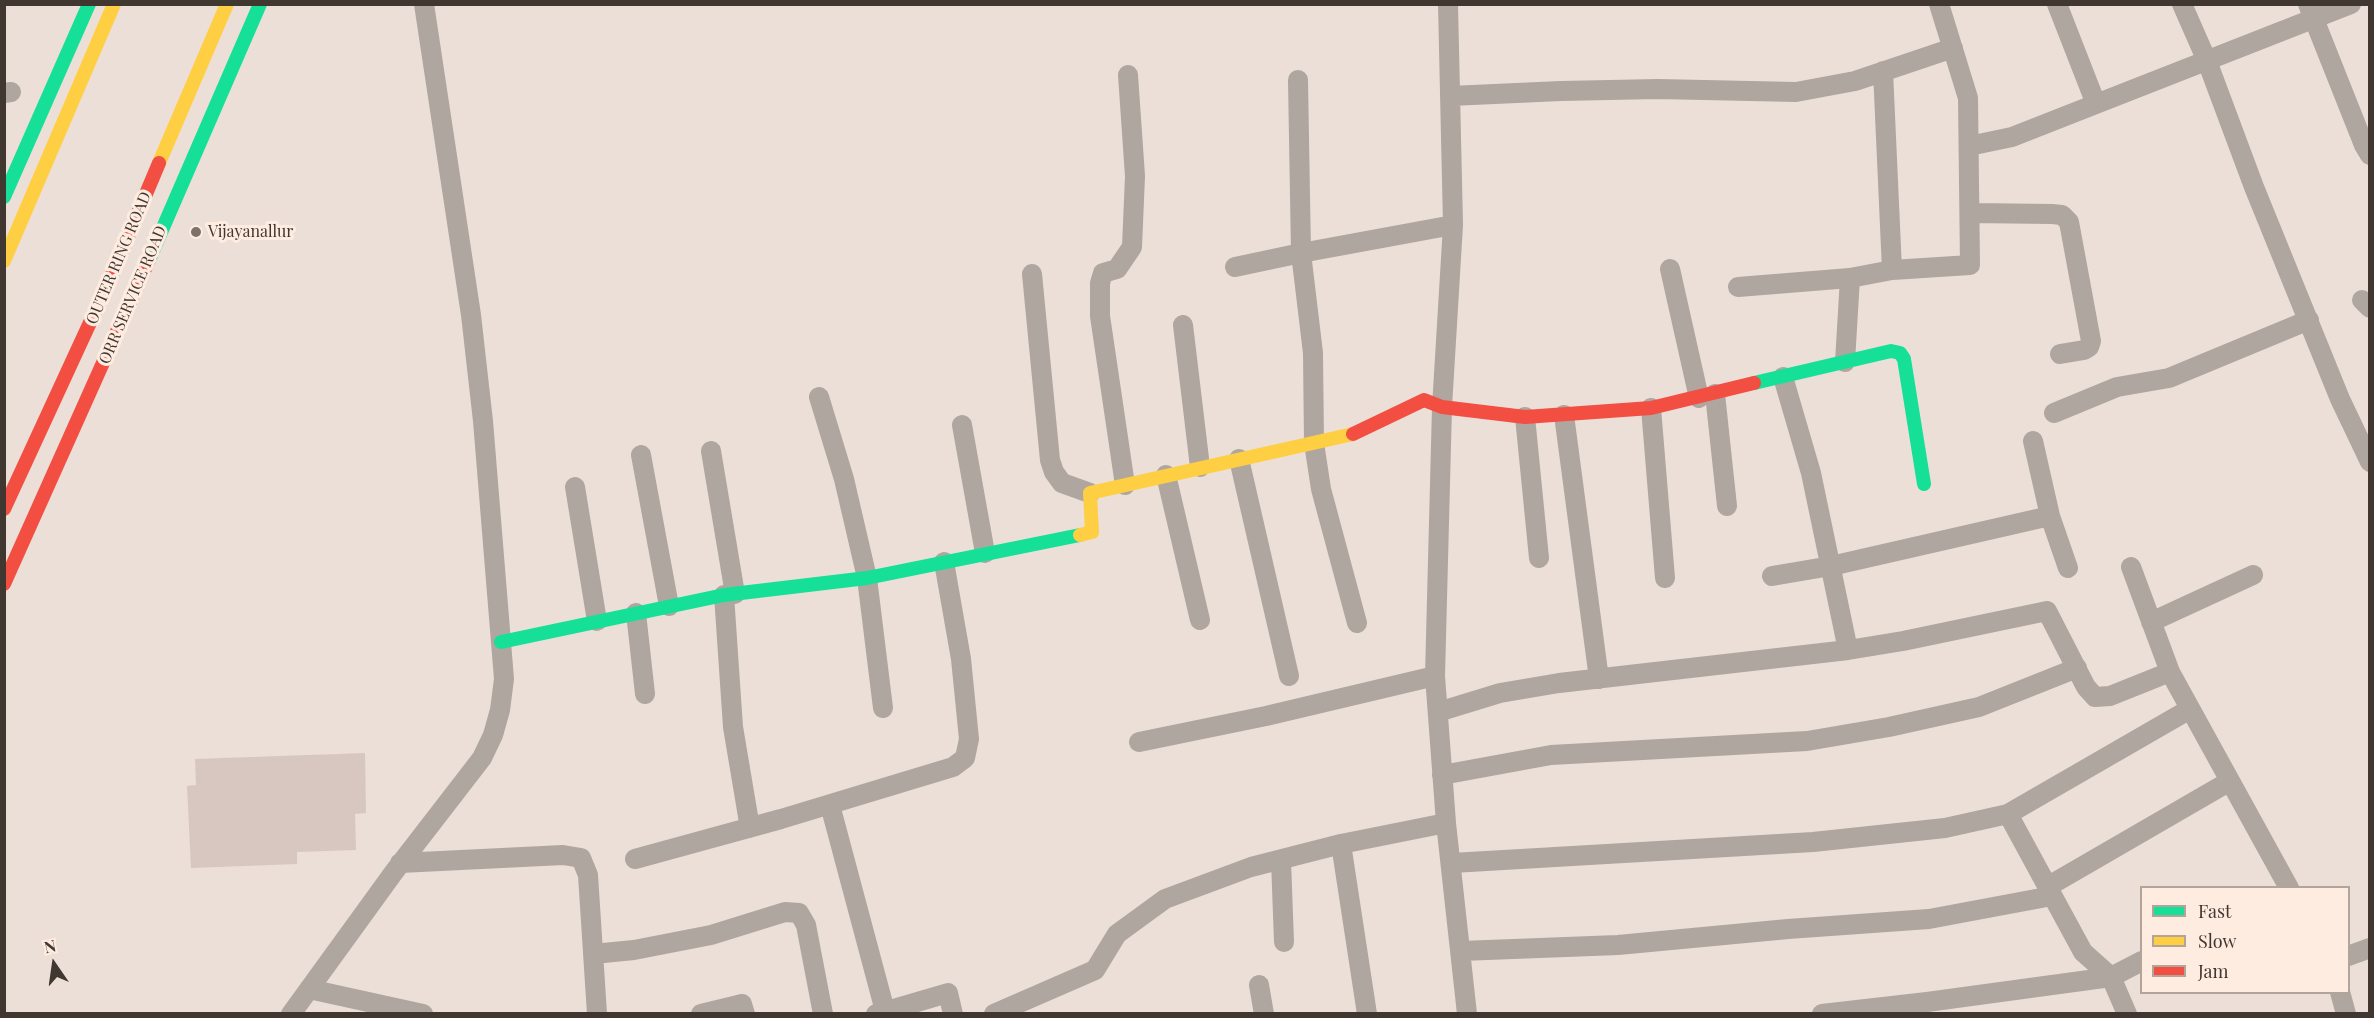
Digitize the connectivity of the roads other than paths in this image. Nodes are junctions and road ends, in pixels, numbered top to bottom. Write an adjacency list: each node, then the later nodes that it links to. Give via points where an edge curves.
1 (89, 4): 23 (main road)
2 (114, 4): 27 (main road)
3 (227, 4): 62 (main road, OUTER RING ROAD, via 111,277)
4 (260, 4): 18 (main road, ORR SERVICE ROAD)
5 (424, 4): 82 (street, via 471,315)
6 (1448, 4): 17 (street)
7 (1938, 4): 12 (street)
8 (2058, 4): 19 (street)
9 (2182, 4): 13 (street)
10 (2351, 4): 11 (street)
11 (2312, 12): 13 (street); 22 (street)
12 (1953, 48): 14 (street); 20 (street, via 1968,98)
13 (2207, 62): 19 (street); 35 (street)
14 (1883, 72): 17 (street, via 1796,92 1561,90); 30 (street)
15 (1128, 75): 58 (street, via 1135,176 1132,247 1117,269 1103,273 1100,283 1100,316)
16 (1298, 80): 26 (street)
17 (1450, 96): 25 (street)
18 (218, 99): 21 (main road); 36 (main road, ORR SERVICE ROAD)
19 (2096, 104): 20 (street, via 2012,137)
20 (1969, 146): 24 (street)
21 (210, 154)
22 (2370, 155)
23 (4, 197)
24 (1970, 213): 30 (street, via 1970,265); 38 (street, via 2052,214 2062,215 2069,222 2091,341 2084,350)
25 (1453, 225): 26 (street); 43 (street)
26 (1301, 253): 28 (street); 50 (street, via 1313,353)
27 (4, 261)
28 (1235, 267)
29 (1670, 269): 41 (street)
30 (1892, 270): 33 (street)
31 (160, 272): 36 (main road)
32 (1032, 274): 60 (street, via 1050,460 1062,483)
33 (1850, 278): 34 (street); 39 (street)
34 (1738, 286)
35 (2309, 320): 45 (street, via 2169,378 2117,387); 54 (street)
36 (121, 325): 74 (main road, ORR SERVICE ROAD)
37 (1183, 325): 55 (street)
38 (2060, 354)
39 (1845, 362): 40 (main road); 57 (main road, via 1891,351 1900,353 1904,359)
40 (1783, 377): 41 (main road); 67 (street, via 1811,473)
41 (1707, 396): 44 (main road); 61 (street)
42 (819, 397): 72 (street, via 844,479)
43 (1442, 407): 47 (main road); 50 (main road, via 1424,400 1350,436); 87 (street)
44 (1651, 408): 46 (main road); 73 (street)
45 (2054, 413)
46 (1564, 415): 47 (main road); 88 (street)
47 (1525, 417): 65 (street)
48 (962, 424): 64 (street)
49 (2033, 441): 63 (street)
50 (1314, 443): 53 (main road); 81 (street, via 1321,489)
51 (711, 451): 75 (street)
52 (641, 455): 76 (street)
53 (1239, 459): 55 (main road); 86 (street)
54 (2370, 462)
55 (1200, 467): 56 (main road)
56 (1166, 475): 58 (main road); 78 (street)
57 (1924, 484)
58 (1125, 485): 60 (main road)
59 (575, 487): 79 (street)
60 (1090, 493): 64 (main road, via 1092,532)
61 (1727, 506)
62 (4, 509)
63 (2050, 516): 67 (street); 69 (street)
64 (985, 553): 66 (main road)
65 (1539, 558)
66 (944, 562): 72 (main road); 96 (street, via 961,659 969,740 965,758 953,767)
67 (1831, 566): 71 (street); 83 (street)
68 (2131, 567): 80 (street)
69 (2068, 568)
70 (2253, 575): 80 (street)
71 (1772, 576)
72 (867, 578): 75 (main road); 90 (street)
73 (1665, 578)
74 (4, 584)
75 (730, 595): 76 (main road); 99 (street, via 733,727)
76 (669, 606): 77 (main road)
77 (636, 614): 79 (main road); 89 (street)
78 (1200, 620)
79 (597, 621): 82 (main road)
80 (2151, 622): 85 (street)
81 (1357, 623)
82 (501, 642): 103 (street, via 504,679 493,735 482,758)
83 (1848, 650): 84 (street, via 2047,611); 88 (street)
84 (2077, 668): 85 (street, via 2095,697 2110,696); 94 (street, via 1979,707 1807,741 1551,755)
85 (2170, 672): 91 (street)
86 (1289, 676)
87 (1435, 676): 92 (street); 93 (street)
88 (1599, 679): 92 (street, via 1500,693)
89 (645, 694)
90 (883, 708)
91 (2190, 709): 95 (street); 97 (street)
92 (1438, 712): 94 (street)
93 (1139, 742)
94 (1442, 776): 98 (street)
95 (2230, 781): 105 (street); 106 (street)
96 (830, 805): 99 (street); 117 (street)
97 (2008, 814): 104 (street, via 1945,828 1813,842); 106 (street)
98 (1446, 823): 100 (street); 104 (street)
99 (750, 828): 101 (street)
100 (1341, 844): 102 (street); 127 (street)
101 (635, 859)
102 (1281, 860): 107 (street); 125 (street, via 1165,899 1117,934 1095,970)
103 (400, 863): 110 (street, via 563,855 581,858 588,875); 115 (street)
104 (1452, 863): 109 (street)
105 (2286, 886)
106 (2050, 891): 109 (street, via 1929,919 1618,945); 113 (street, via 2083,952)
107 (1284, 942)
108 (2370, 948): 111 (street)
109 (1461, 951): 128 (street)
110 (593, 954): 120 (street); 123 (street, via 656,946 711,935 784,912 799,913 806,925)
111 (2350, 956)
112 (2140, 962): 113 (street)
113 (2110, 977): 129 (street); 130 (street)
114 (1259, 985): 126 (street)
115 (309, 989): 118 (street); 119 (street)
116 (2340, 994): 131 (street)
117 (881, 1012): 124 (street, via 948,993)
118 (291, 1014)
119 (423, 1014)
120 (597, 1014)
121 (702, 1014): 122 (street, via 742,1004)
122 (745, 1014)
123 (823, 1014)
124 (953, 1014)
125 (994, 1014)
126 (1264, 1014)
127 (1367, 1014)
128 (1467, 1014)
129 (1822, 1014)
130 (2127, 1014)
131 (2346, 1014)

